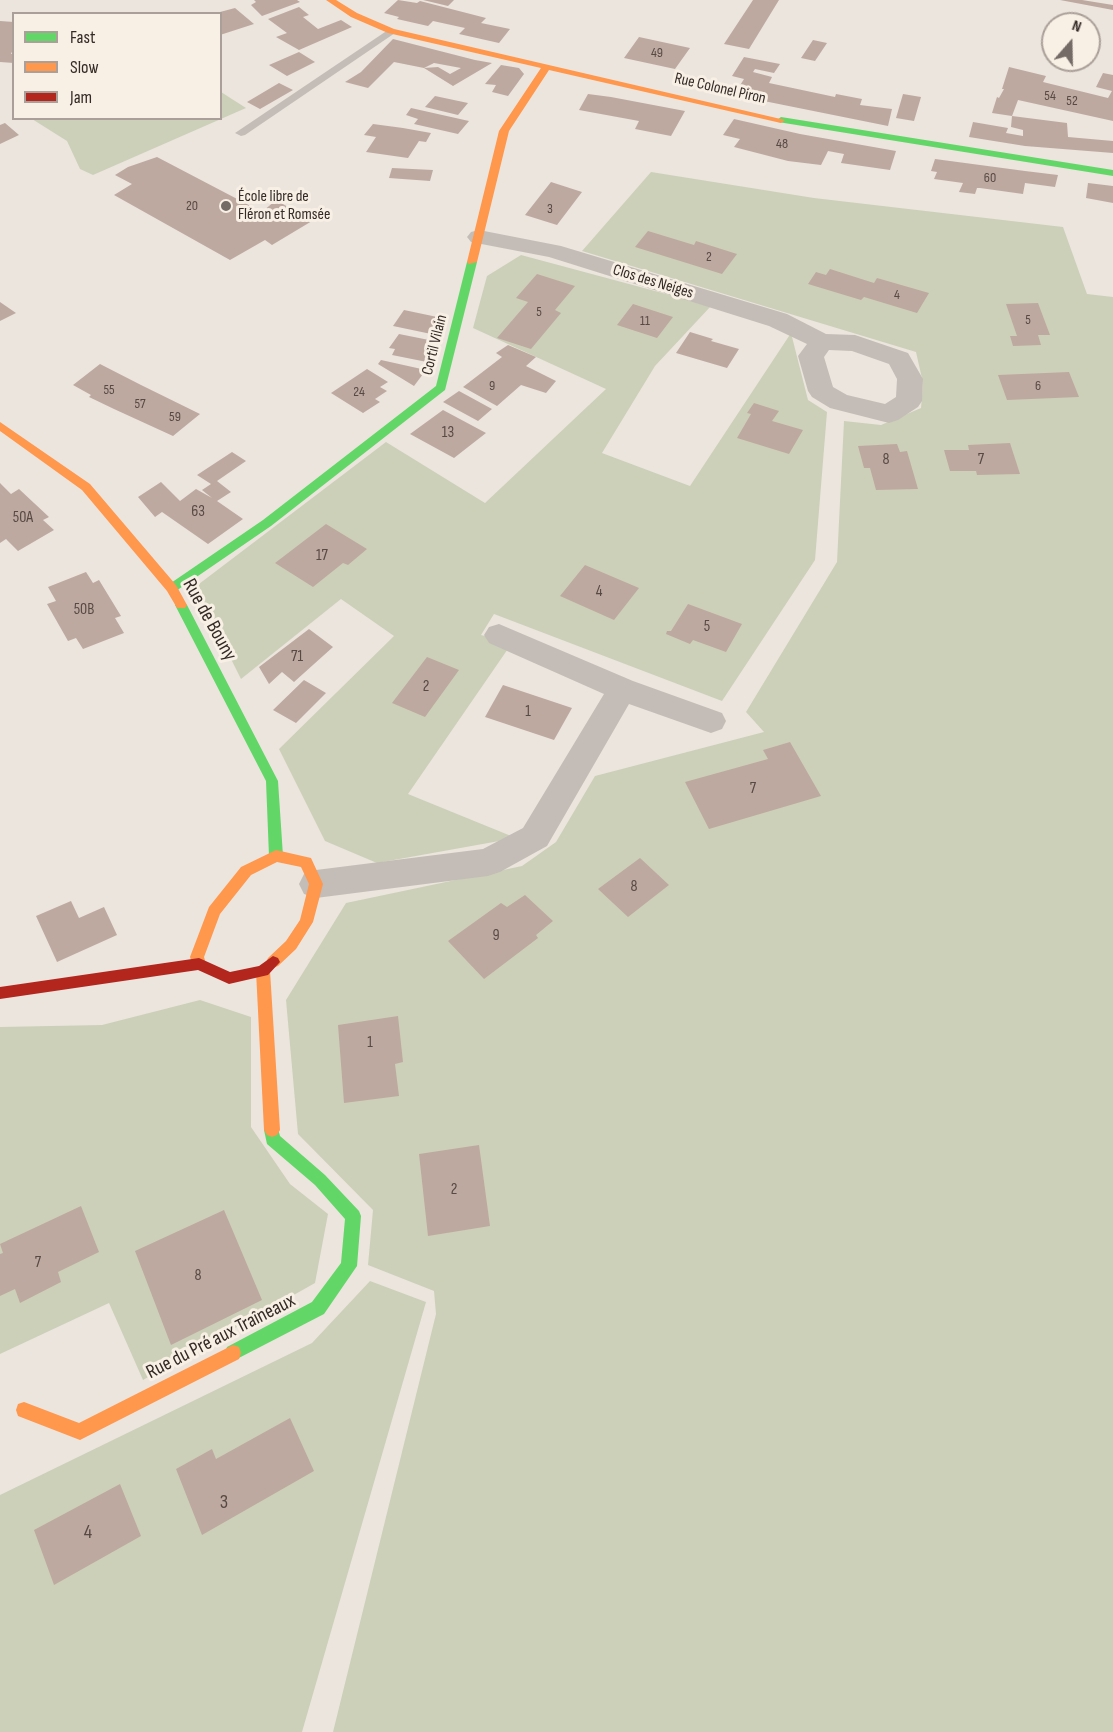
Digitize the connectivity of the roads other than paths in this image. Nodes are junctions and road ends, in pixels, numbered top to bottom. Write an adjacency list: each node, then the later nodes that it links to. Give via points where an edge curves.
1 (330, 0): 2 (street, Rue Colonel Piron)
2 (391, 31): 3 (street, Rue Colonel Piron); 4 (lane)
3 (547, 66): 5 (street, Rue Colonel Piron, via 768,117); 6 (street, Cortil Vilain, via 504,131)
4 (241, 133)
5 (1113, 173)
6 (479, 237): 7 (street, Clos des Neiges, via 564,254 778,321); 9 (street, Cortil Vilain, via 441,388 267,523)
7 (822, 342)
8 (0, 426): 9 (street, Rue de Bouny, via 86,487)
9 (172, 588): 13 (street, Rue de Bouny, via 272,781)
10 (499, 635): 11 (street)
11 (622, 688): 12 (street); 14 (street, via 535,837 488,862)
12 (711, 721)
13 (276, 856): 14 (street, via 306,862); 15 (street, via 246,871 214,911 197,957)
14 (316, 884): 16 (street, via 306,922 291,945)
15 (199, 964): 16 (street, via 229,978); 17 (street)
16 (263, 971): 18 (street, Rue du Pré aux Traîneaux, via 272,1139 320,1180 353,1216 349,1266 318,1308 80,1432)
17 (0, 993)
18 (24, 1410)

